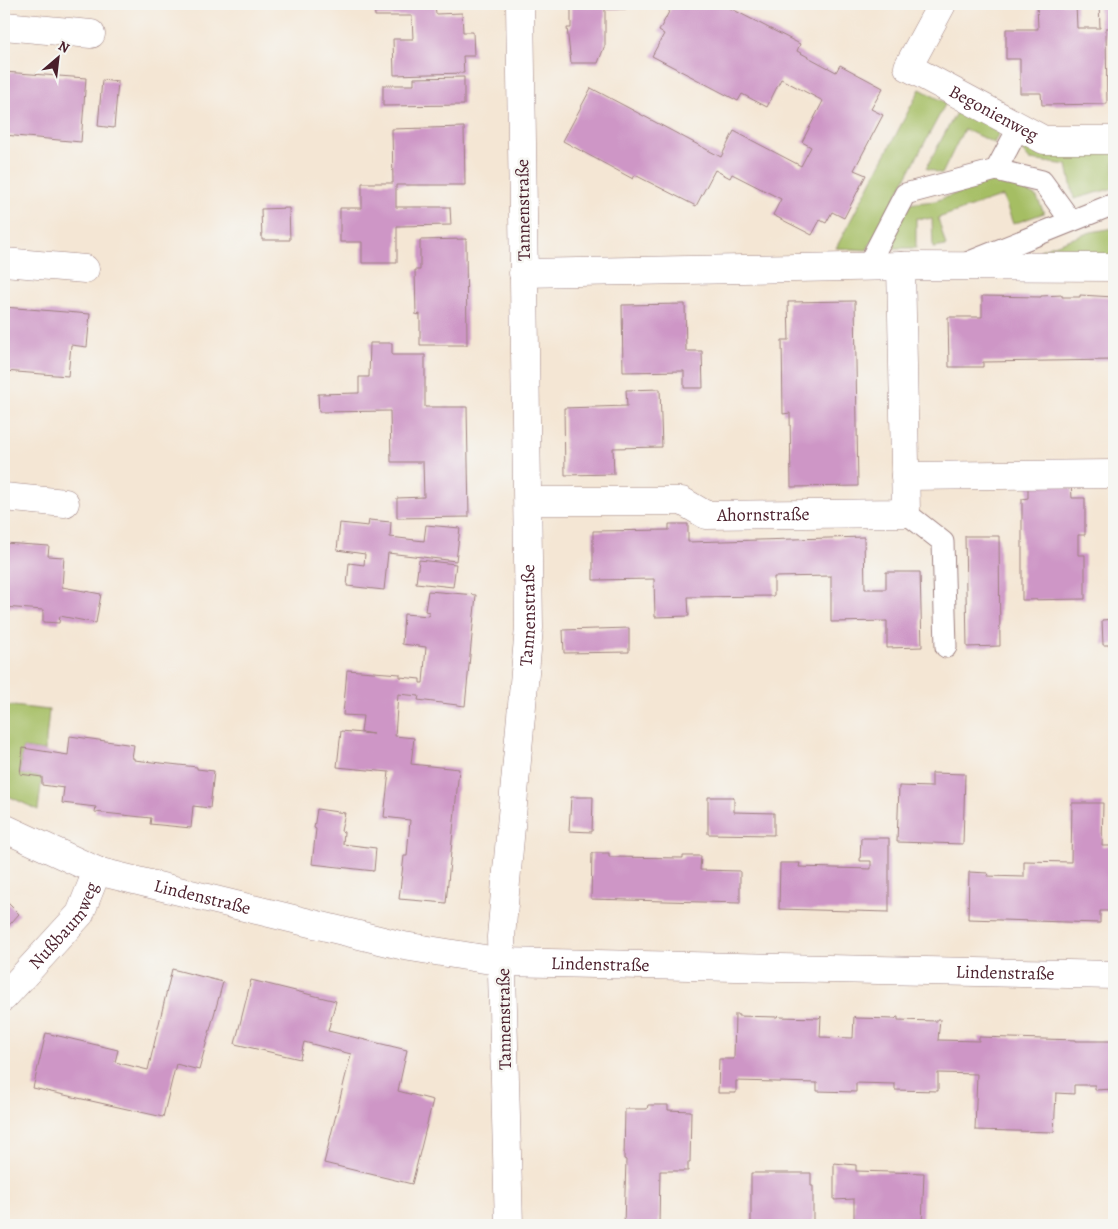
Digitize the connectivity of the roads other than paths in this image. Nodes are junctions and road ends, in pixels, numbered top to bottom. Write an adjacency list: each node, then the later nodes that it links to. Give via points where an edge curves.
1 (520, 4): 16 (street, Tannenstraße)
2 (942, 4): 5 (street, Begonienweg, via 908,67)
3 (4, 26): 4 (street)
4 (91, 34)
5 (1019, 127): 6 (street, Begonienweg, via 1044,140); 7 (lane)
6 (1114, 140)
7 (996, 170): 9 (lane, via 1042,181); 13 (lane, via 905,194)
8 (1114, 204): 9 (lane)
9 (1071, 221): 12 (lane)
10 (4, 262): 15 (street)
11 (901, 266): 12 (street); 13 (street); 18 (street)
12 (960, 266): 14 (street)
13 (867, 267): 16 (street)
14 (1114, 267)
15 (84, 268)
16 (523, 274): 20 (street, Tannenstraße)
17 (1114, 474): 18 (street)
18 (905, 476): 22 (street)
19 (4, 497): 21 (street)
20 (528, 501): 22 (street, Ahornstraße, via 682,501 706,515); 26 (street, Tannenstraße, via 529,628 502,937)
21 (65, 503)
22 (906, 512): 23 (lane, via 943,542)
23 (946, 647)
24 (4, 828): 25 (street, Lindenstraße)
25 (97, 871): 26 (street, Lindenstraße, via 404,946); 28 (street, Nußbaumweg, via 80,914)
26 (503, 962): 27 (street, Lindenstraße); 29 (street, Tannenstraße)
27 (1114, 975)
28 (4, 997)
29 (509, 1225)

